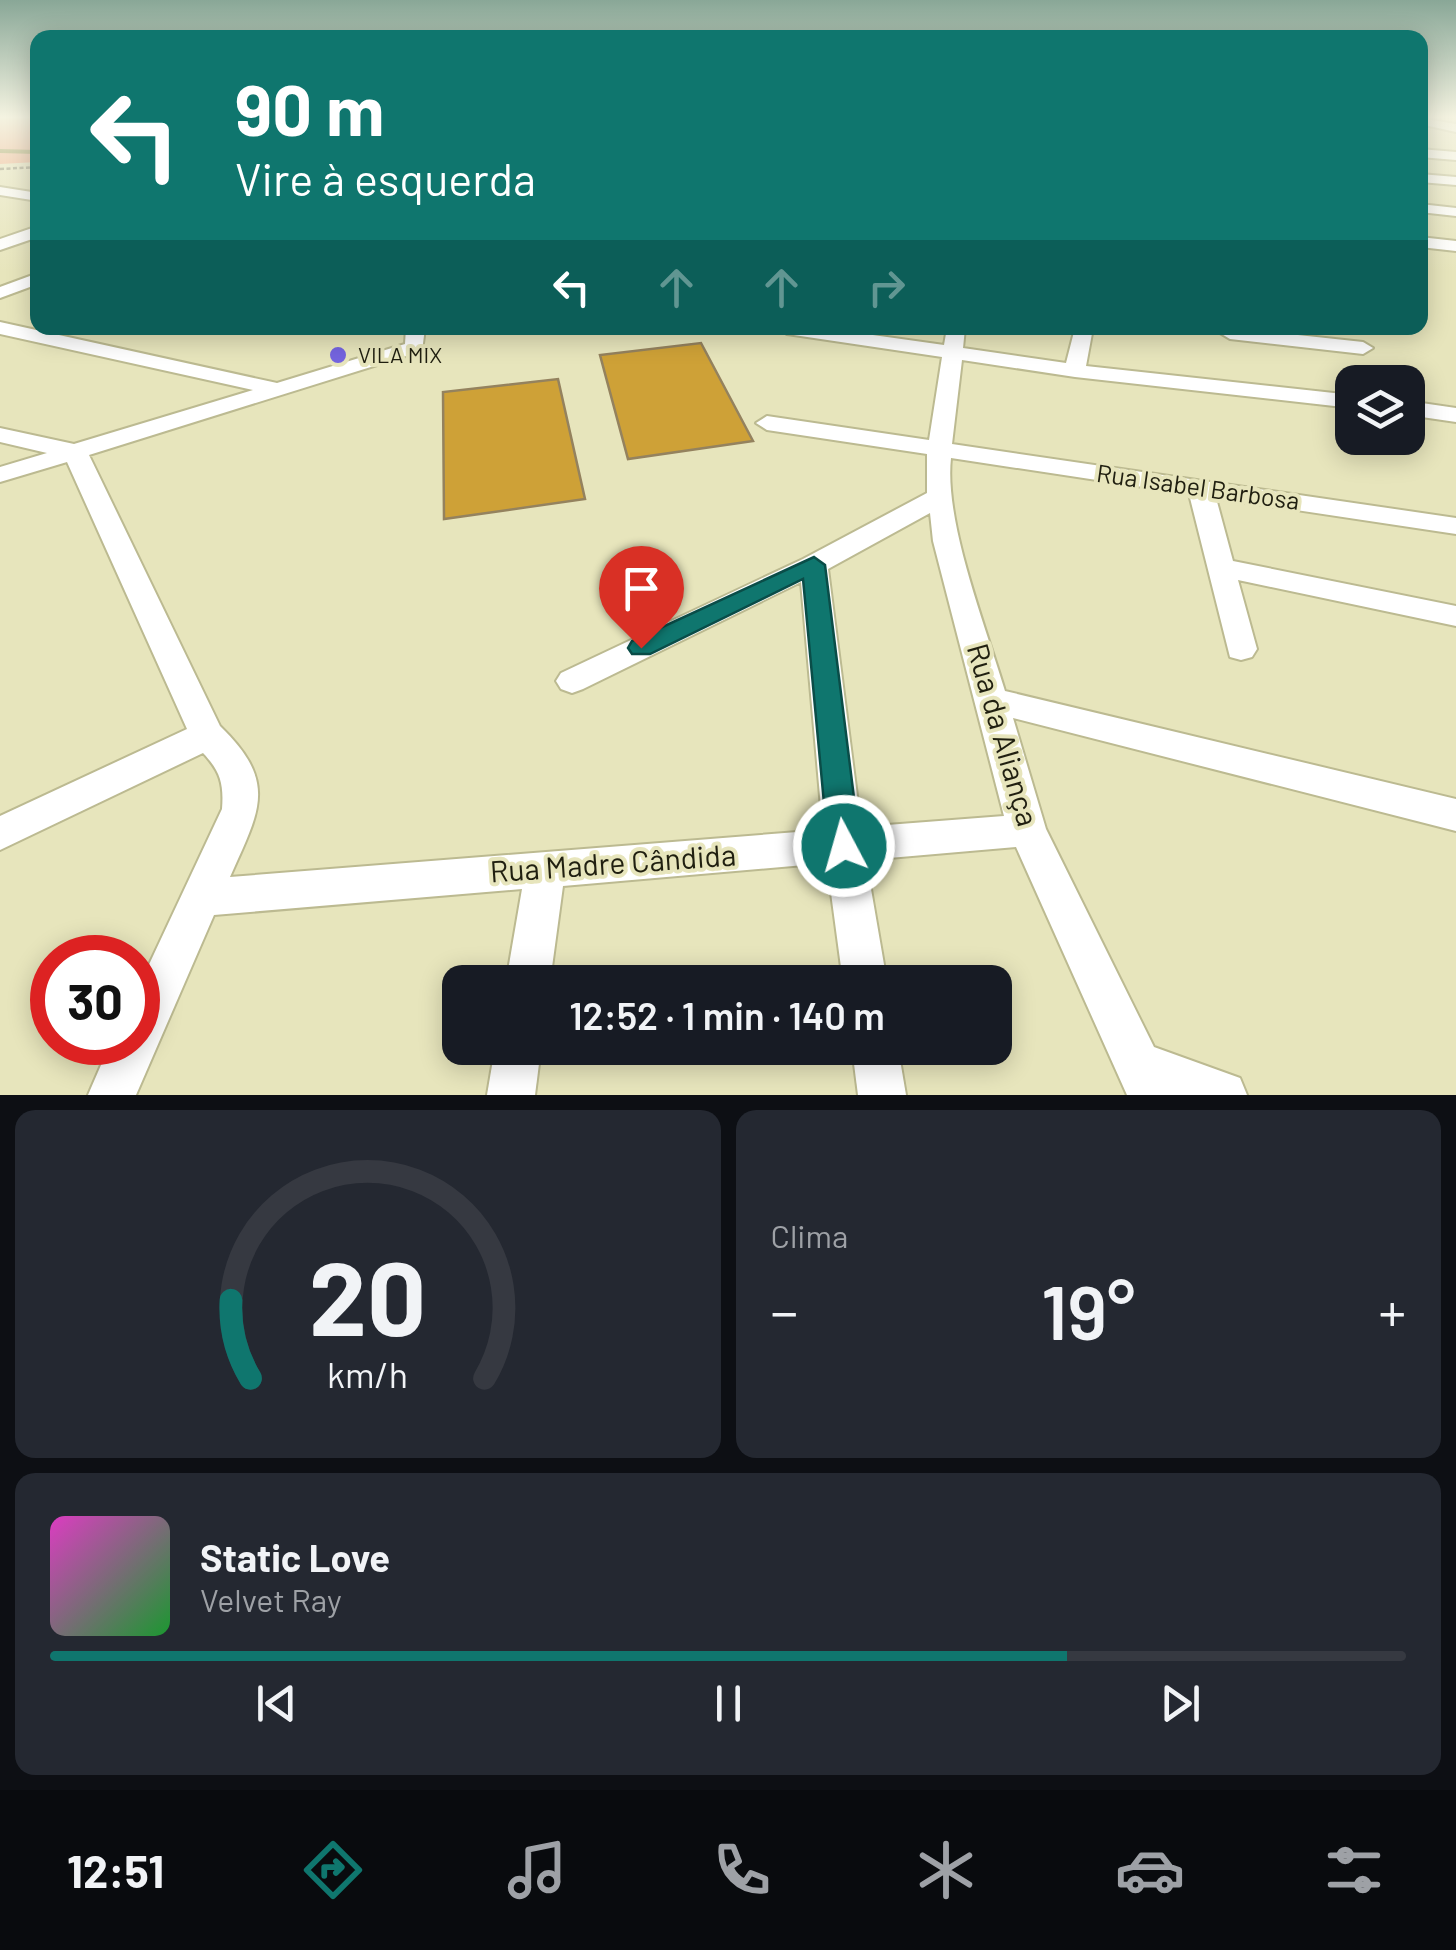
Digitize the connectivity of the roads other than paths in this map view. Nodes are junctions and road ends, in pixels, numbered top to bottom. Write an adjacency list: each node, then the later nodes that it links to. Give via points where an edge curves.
1 (1428, 179): 2 (street)
2 (1456, 181)
3 (0, 192): 4 (street)
4 (30, 196)
5 (30, 196): 6 (street)
6 (0, 204)
7 (1428, 209): 8 (street)
8 (1456, 212)
9 (30, 234): 11 (street)
10 (1428, 243): 12 (street)
11 (0, 245)
12 (1456, 246)
13 (30, 281): 14 (street)
14 (0, 293)
15 (0, 328): 16 (street)
16 (30, 331)
17 (37, 335): 24 (street)
18 (56, 335): 27 (street)
19 (877, 335): 22 (street)
20 (1083, 335): 26 (street)
21 (414, 338): 27 (street)
22 (954, 341): 26 (street); 33 (street, Rua da Aliança)
23 (1363, 348): 25 (street)
24 (0, 352)
25 (1234, 354): 26 (street); 28 (street)
26 (1075, 371)
27 (279, 390): 34 (street)
28 (1335, 394)
29 (1425, 410): 30 (street)
30 (1456, 415)
31 (767, 424): 33 (street, Rua Isabel Barbosa)
32 (0, 434): 34 (street)
33 (939, 451): 36 (street, Rua Isabel Barbosa); 37 (street, Rua da Aliança)
34 (74, 452): 35 (street); 45 (street)
35 (0, 475)
36 (1200, 486): 38 (street, Rua Isabel Barbosa); 40 (street)
37 (941, 496): 39 (street); 44 (street, Rua da Aliança, via 947,541)
38 (1456, 526)
39 (814, 565): 43 (street); 49 (street)
40 (1219, 567): 41 (street); 42 (street)
41 (1456, 616)
42 (1241, 649)
43 (572, 681)
44 (992, 700): 46 (street); 47 (street, Rua da Aliança)
45 (207, 735): 48 (street); 51 (street, via 239,766 241,809)
46 (1456, 816)
47 (1027, 830): 49 (street, Rua Madre Cândida); 58 (street, Rua da Aliança)
48 (0, 834)
49 (844, 846): 50 (street, Rua Madre Cândida); 53 (street)
50 (544, 869): 51 (street, Rua Madre Cândida); 52 (street)
51 (198, 898): 54 (street)
52 (530, 965)
53 (862, 965)
54 (160, 985)
55 (125, 1065): 59 (street)
56 (515, 1065): 60 (street)
57 (878, 1065): 61 (street)
58 (1146, 1081): 62 (street)
59 (112, 1095)
60 (511, 1095)
61 (882, 1095)
62 (1223, 1095)

